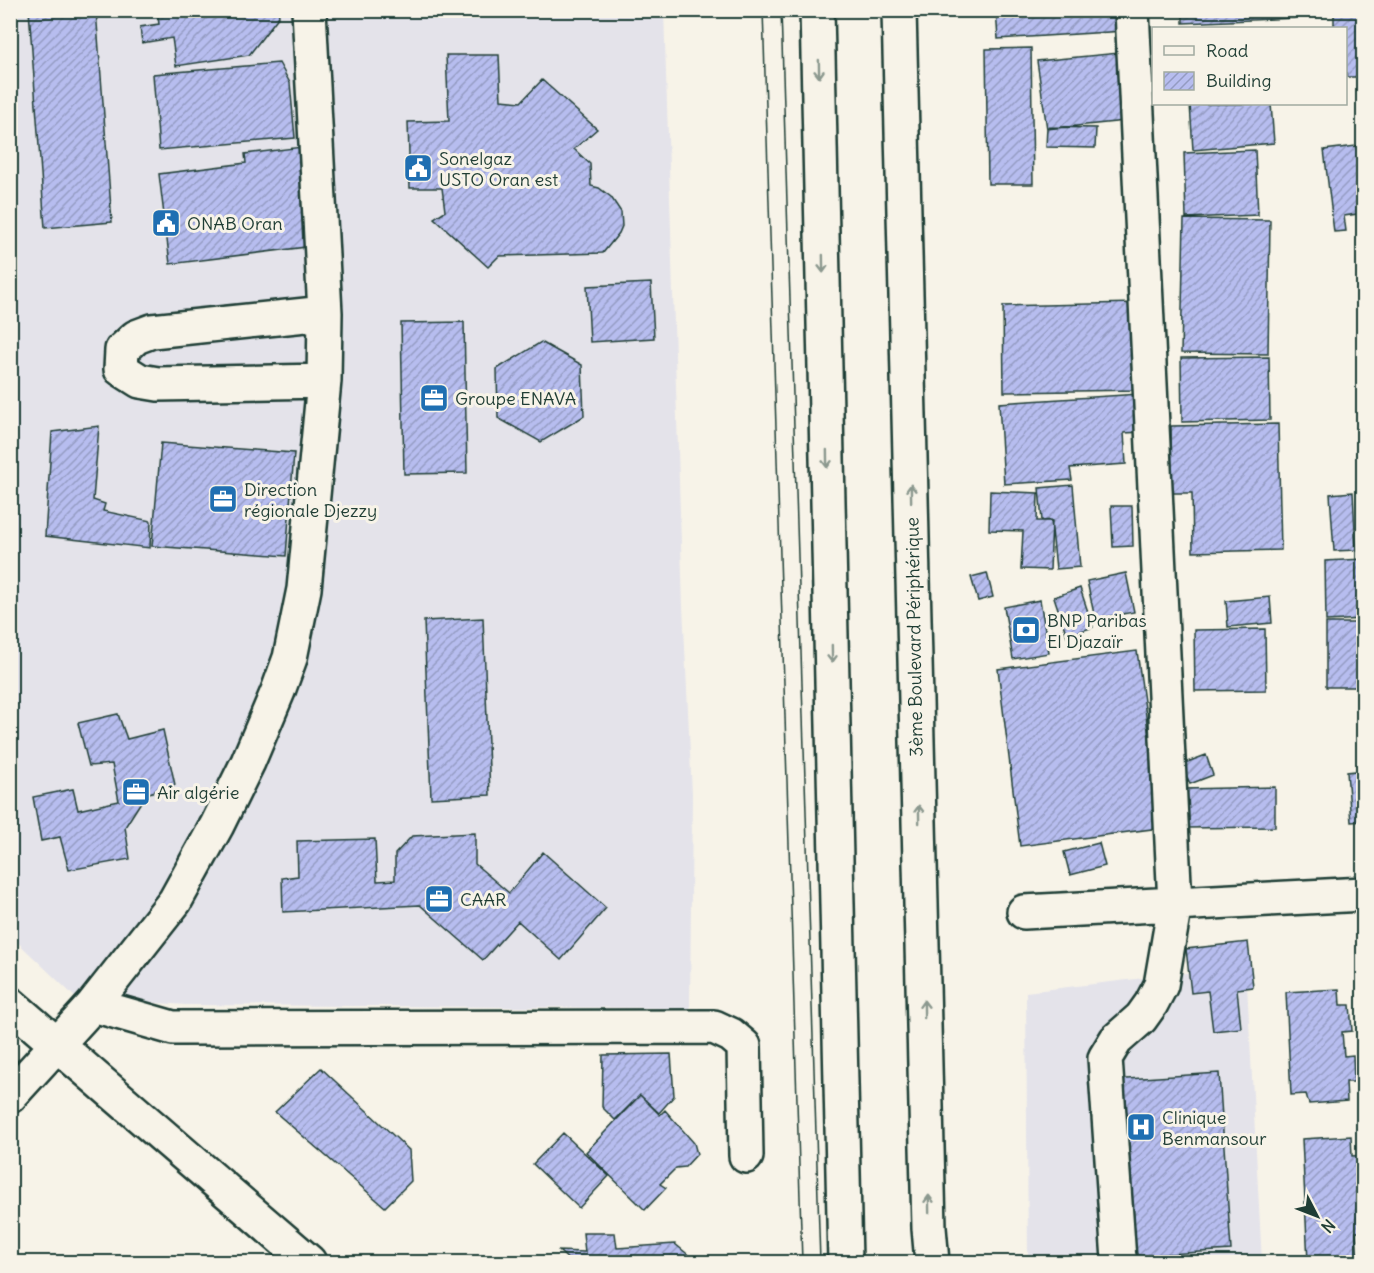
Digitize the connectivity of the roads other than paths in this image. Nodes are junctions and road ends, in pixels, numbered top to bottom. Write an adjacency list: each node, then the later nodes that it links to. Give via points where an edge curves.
1 (309, 10): 5 (main road)
2 (817, 10): 16 (main road, one-way to 16)
3 (899, 10): 17 (main road, 3ème Boulevard Périphérique, one-way to 3)
4 (1132, 10): 8 (main road)
5 (325, 313): 6 (main road); 6 (main road, via 152,331 136,337 122,350 121,369 140,381 158,384)
6 (324, 381): 11 (main road, via 304,589 290,658 278,692 217,825 175,901)
7 (1364, 894): 8 (main road)
8 (1175, 904): 9 (main road); 18 (main road, via 1161,985 1146,1011 1116,1040 1105,1058)
9 (1024, 912)
10 (10, 1004): 12 (main road)
11 (93, 1005): 12 (main road); 14 (main road, via 173,1028 714,1027 744,1046)
12 (57, 1043): 13 (main road); 15 (main road)
13 (10, 1096)
14 (746, 1156)
15 (309, 1263)
16 (845, 1263)
17 (932, 1263)
18 (1121, 1263)

